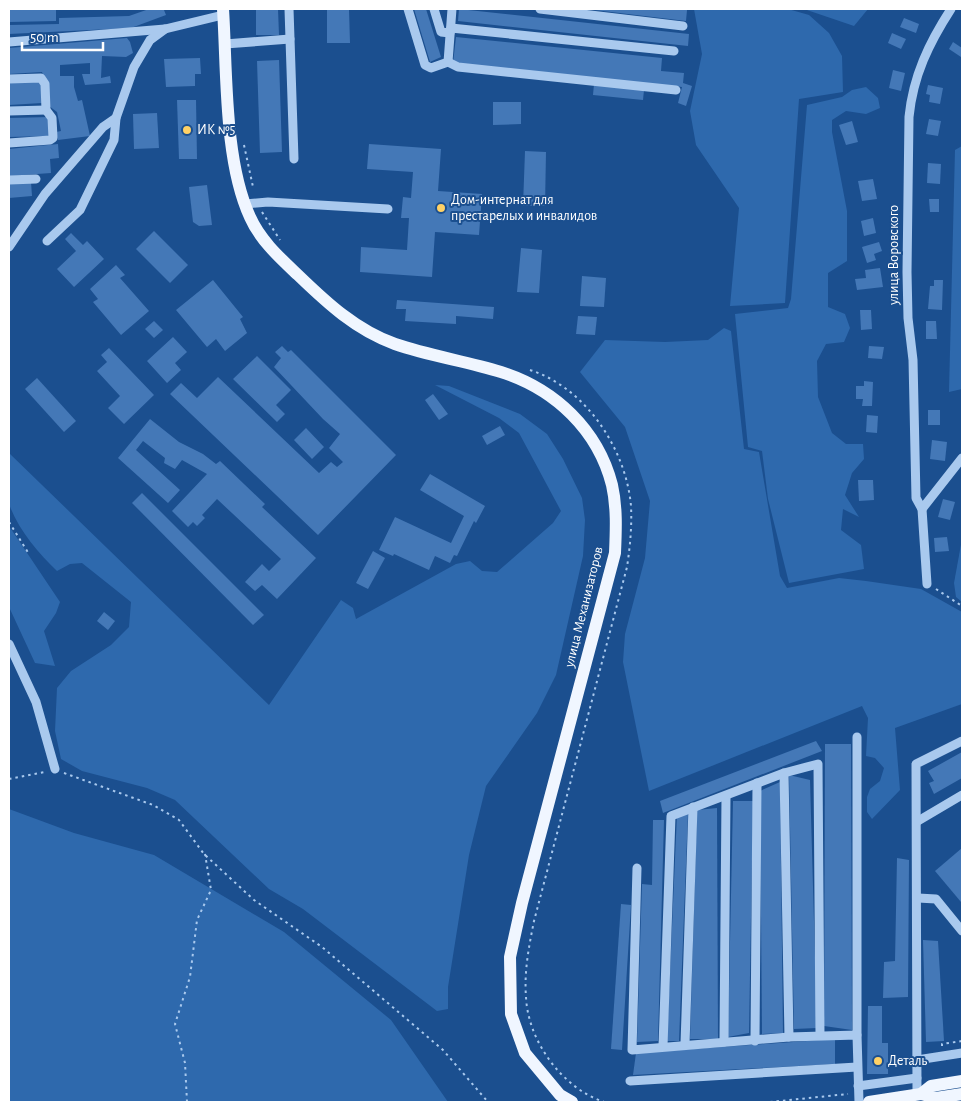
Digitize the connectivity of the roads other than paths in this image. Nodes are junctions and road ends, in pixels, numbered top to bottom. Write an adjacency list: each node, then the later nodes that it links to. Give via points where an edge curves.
1 (289, 9): 11 (street)
2 (408, 9): 15 (street, via 425,65 431,68)
3 (434, 9): 10 (street, via 441,32)
4 (452, 9): 10 (street)
5 (540, 9): 8 (street)
6 (951, 9): 30 (street, улица Воровского, via 924,55 911,95 909,117 908,309 913,360 916,498)
7 (223, 12): 9 (street); 13 (main road, улица Механизаторов)
8 (683, 26)
9 (164, 30): 12 (street); 20 (street, via 150,40 134,67)
10 (450, 31): 14 (street); 15 (street)
11 (290, 39): 13 (street); 22 (street)
12 (9, 42)
13 (225, 44): 25 (main road, улица Механизаторов, via 232,150 237,176)
14 (674, 51)
15 (448, 62): 17 (street, via 458,67)
16 (9, 79): 18 (street, via 41,78 45,84)
17 (676, 90)
18 (46, 110): 19 (street); 21 (street, via 52,118 53,138)
19 (9, 111)
20 (116, 118): 27 (street, via 114,140 80,210); 28 (street, via 103,127 45,194)
21 (9, 143)
22 (294, 159)
23 (36, 179): 24 (street)
24 (9, 180)
25 (252, 203): 26 (street); 62 (main road, улица Механизаторов, via 250,218 272,250 337,312 394,344 503,372 544,390 580,423 598,449 612,485 615,553 510,957 511,1014 525,1053 560,1094)
26 (388, 209)
27 (48, 241)
28 (9, 248)
29 (962, 458): 30 (street)
30 (922, 509): 31 (street, улица Воровского)
31 (927, 584)
32 (9, 644): 35 (street, via 36,702)
33 (857, 737): 46 (street)
34 (962, 741): 41 (street, via 916,764)
35 (55, 769)
36 (784, 774): 37 (street); 45 (street, via 818,764); 47 (street)
37 (757, 783): 38 (street); 48 (street)
38 (726, 796): 40 (street); 49 (street)
39 (962, 796): 41 (street)
40 (693, 807): 50 (street); 51 (street, via 671,816)
41 (918, 820): 43 (street)
42 (637, 868): 51 (street, via 632,1050)
43 (918, 898): 44 (street, via 936,899); 53 (street)
44 (962, 931)
45 (820, 1035): 46 (street); 47 (street)
46 (857, 1035): 54 (street)
47 (790, 1037): 48 (street)
48 (755, 1040): 49 (street)
49 (724, 1042): 50 (street)
50 (685, 1044): 51 (street)
51 (663, 1046)
52 (962, 1053): 53 (street)
53 (917, 1060): 55 (street)
54 (857, 1067): 56 (street); 58 (street)
55 (917, 1078): 58 (street); 59 (street)
56 (630, 1081)
57 (962, 1081): 59 (main road, via 931,1086)
58 (858, 1094)
59 (919, 1094): 61 (main road); 63 (main road)
60 (962, 1094): 61 (main road)
61 (936, 1100)
62 (572, 1102)
63 (869, 1102)

